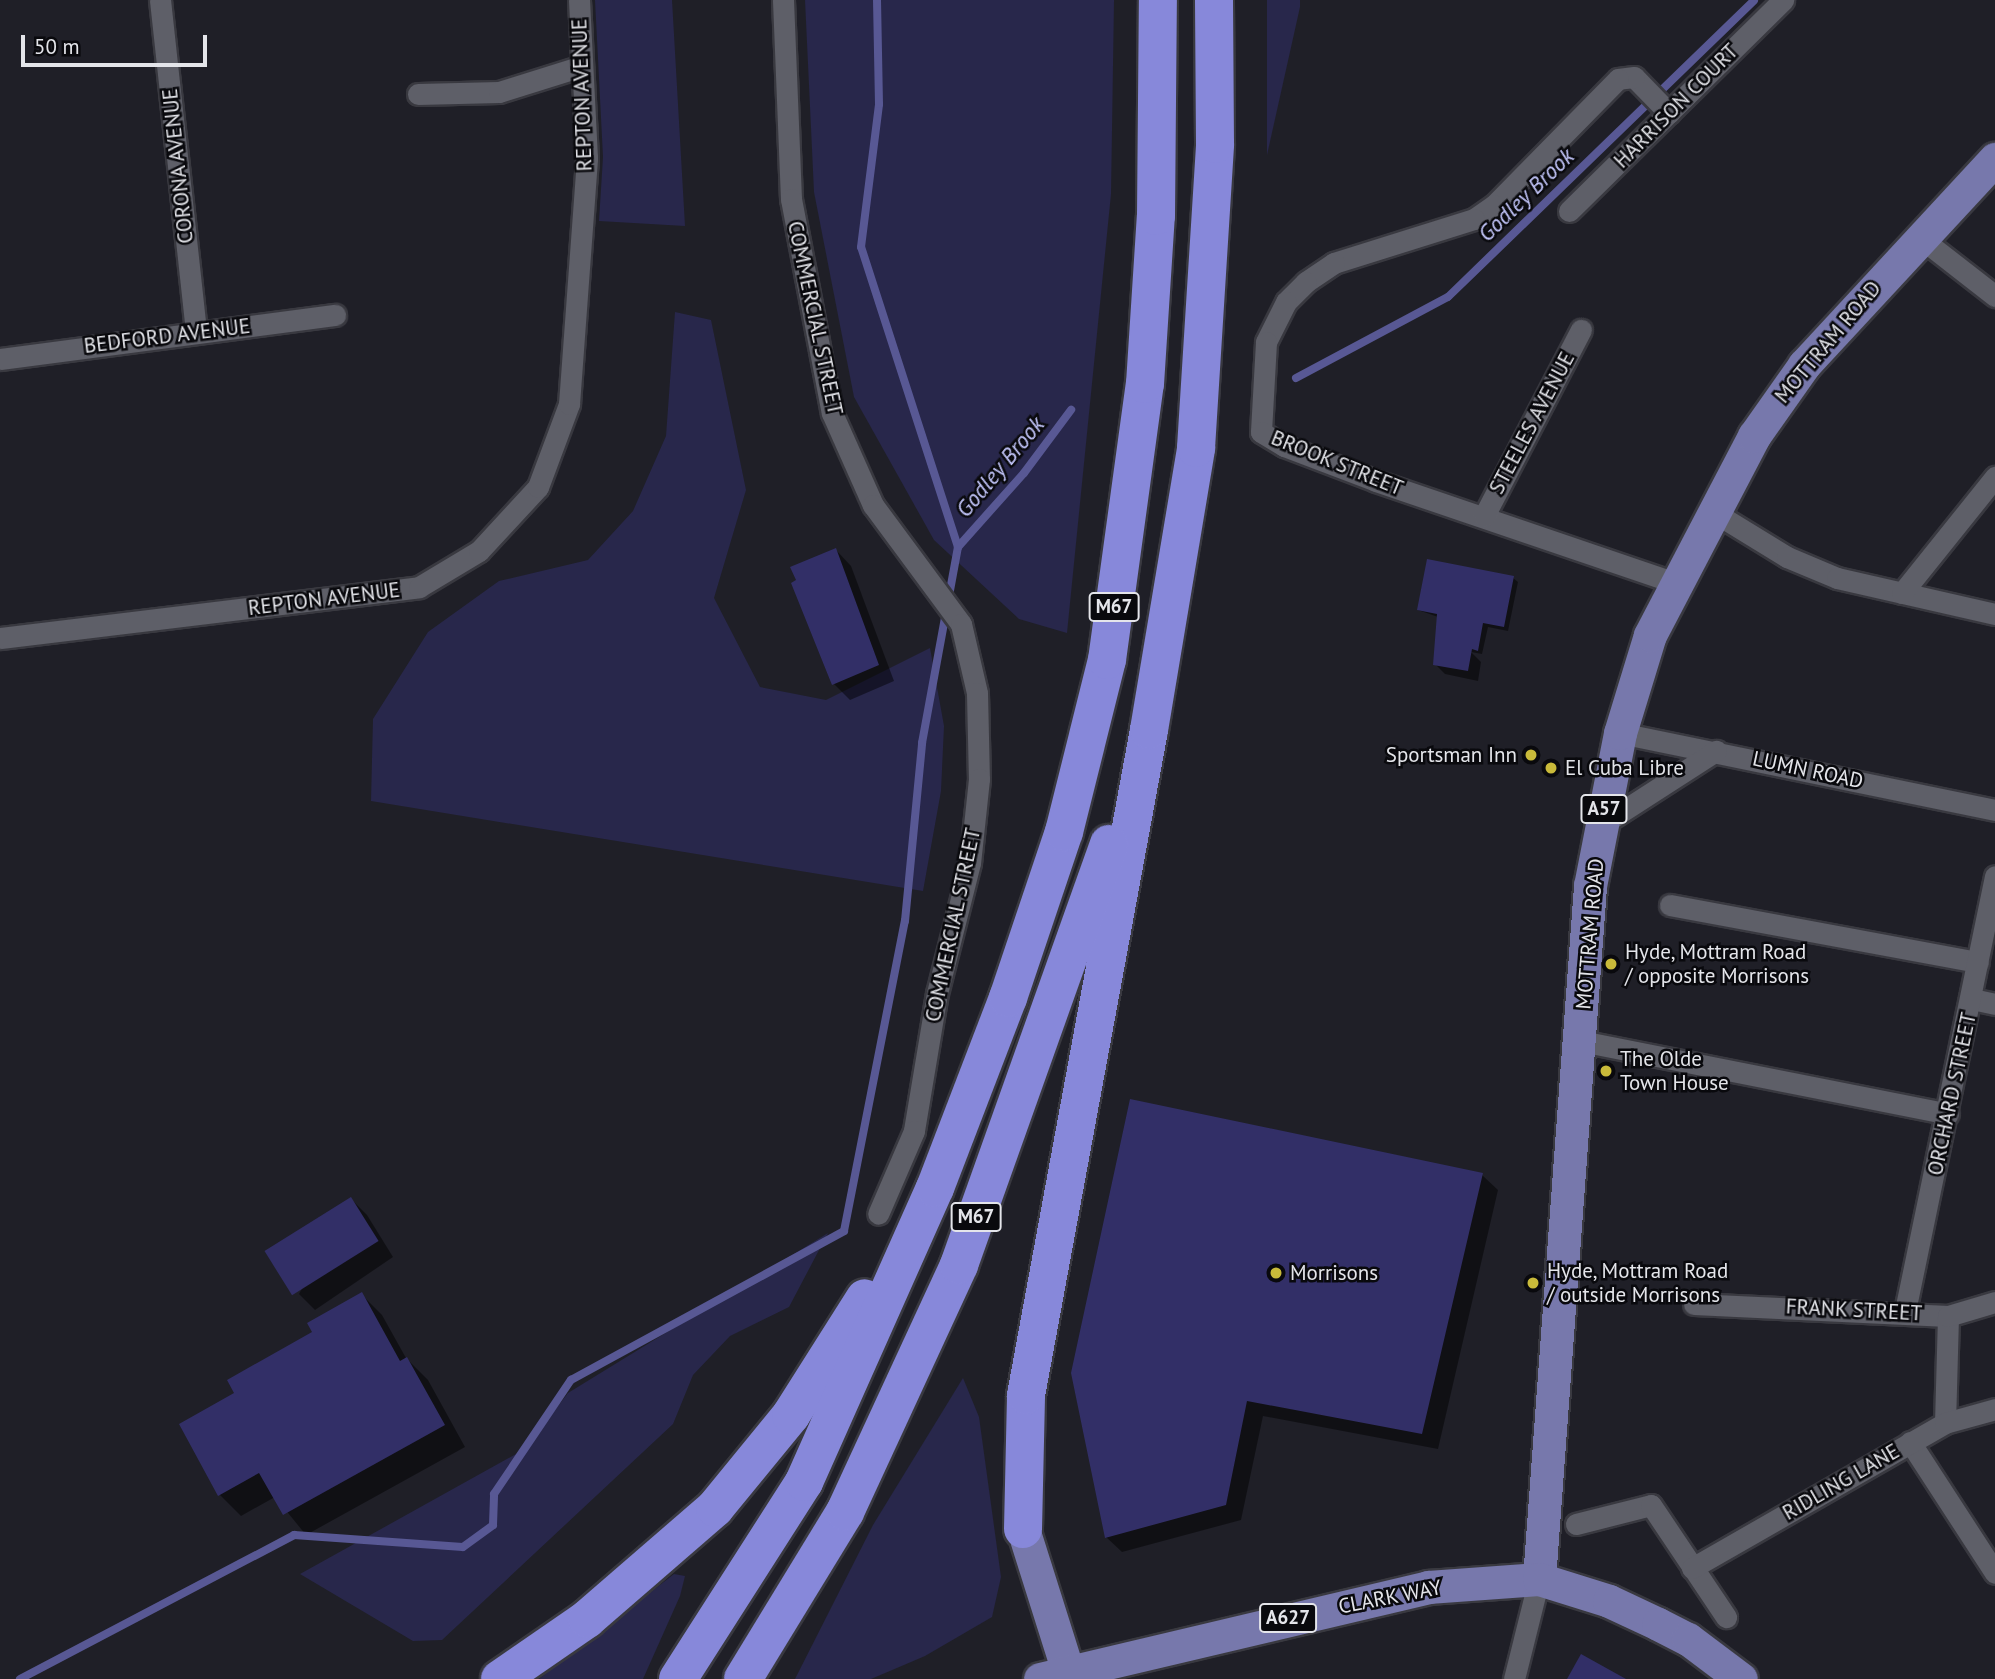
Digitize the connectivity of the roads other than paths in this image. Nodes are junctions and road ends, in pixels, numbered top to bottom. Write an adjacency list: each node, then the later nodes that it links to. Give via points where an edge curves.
1 (160, 0): 16 (street, CORONA AVENUE)
2 (579, 0): 7 (street, REPTON AVENUE)
3 (783, 0): 38 (street, COMMERCIAL STREET, via 791,199 832,413 873,505 961,624 977,693 979,779 971,863 937,993 914,1131)
4 (1158, 0): 37 (highway, M67, via 1156,216 1145,384 1107,660 1064,832 1009,998)
5 (1214, 0): 25 (highway, M67, via 1215,144 1196,448)
6 (1783, 0): 9 (street, HARRISON COURT)
7 (582, 66): 8 (street, via 499,92); 24 (street, REPTON AVENUE, via 587,159 569,404 538,487 479,551 419,587)
8 (418, 94)
9 (1667, 111): 11 (street, HARRISON COURT); 20 (street, BROOK STREET, via 1634,77 1618,79 1494,205 1474,219 1334,263 1286,302 1266,342 1261,432 1284,446 1376,481)
10 (1995, 159): 12 (main road, MOTTRAM ROAD / A57)
11 (1569, 211)
12 (1918, 236): 13 (street); 19 (main road, MOTTRAM ROAD / A57, via 1804,365 1754,436)
13 (1995, 296)
14 (335, 315): 16 (street, BEDFORD AVENUE)
15 (1581, 330): 20 (street, STEELES AVENUE)
16 (196, 332): 17 (street, BEDFORD AVENUE)
17 (0, 359)
18 (1995, 477): 22 (street)
19 (1712, 511): 21 (main road, MOTTRAM ROAD / A57); 22 (street, via 1787,556 1836,578)
20 (1484, 516): 21 (street, BROOK STREET)
21 (1676, 583): 26 (main road, MOTTRAM ROAD / A57, via 1650,635)
22 (1902, 593): 23 (street)
23 (1995, 614)
24 (0, 638)
25 (1149, 730): 47 (highway, M67, via 1026,1395); 55 (highway, M67, via 959,1265 845,1512)
26 (1620, 733): 27 (street, LUMN ROAD); 29 (main road, MOTTRAM ROAD / A57)
27 (1716, 751): 28 (street, LUMN ROAD); 29 (street)
28 (1995, 810)
29 (1601, 825): 35 (main road, MOTTRAM ROAD / A57, via 1590,886)
30 (1995, 876): 32 (street, ORCHARD STREET)
31 (1670, 905): 32 (street)
32 (1978, 962): 33 (street, ORCHARD STREET)
33 (1972, 999): 34 (street); 36 (street, ORCHARD STREET)
34 (1995, 1004)
35 (1581, 1041): 36 (street); 50 (main road, MOTTRAM ROAD / A57)
36 (1948, 1114): 41 (street, ORCHARD STREET)
37 (935, 1188): 53 (highway, M67, via 791,1415 747,1473 715,1508 587,1619); 54 (highway, M67, via 804,1482)
38 (878, 1214)
39 (1995, 1302): 42 (street)
40 (1694, 1304): 41 (street, FRANK STREET)
41 (1905, 1311): 42 (street, FRANK STREET)
42 (1948, 1316): 44 (street, FRANK STREET)
43 (1995, 1409): 44 (street, RIDLING LANE)
44 (1945, 1423): 45 (street, RIDLING LANE)
45 (1910, 1442): 48 (street, RIDLING LANE); 49 (street)
46 (1576, 1524): 48 (street, via 1651,1505)
47 (1023, 1529): 52 (main road, A627)
48 (1692, 1568): 51 (street)
49 (1995, 1573)
50 (1539, 1579): 52 (main road, CLARK WAY / A627, via 1428,1587); 56 (street, via 1521,1668); 57 (main road, A627, via 1609,1601 1658,1624 1688,1639)
51 (1726, 1618)
52 (1060, 1677)
53 (500, 1679)
54 (678, 1679)
55 (743, 1679)
56 (1514, 1679)
57 (1741, 1679)

